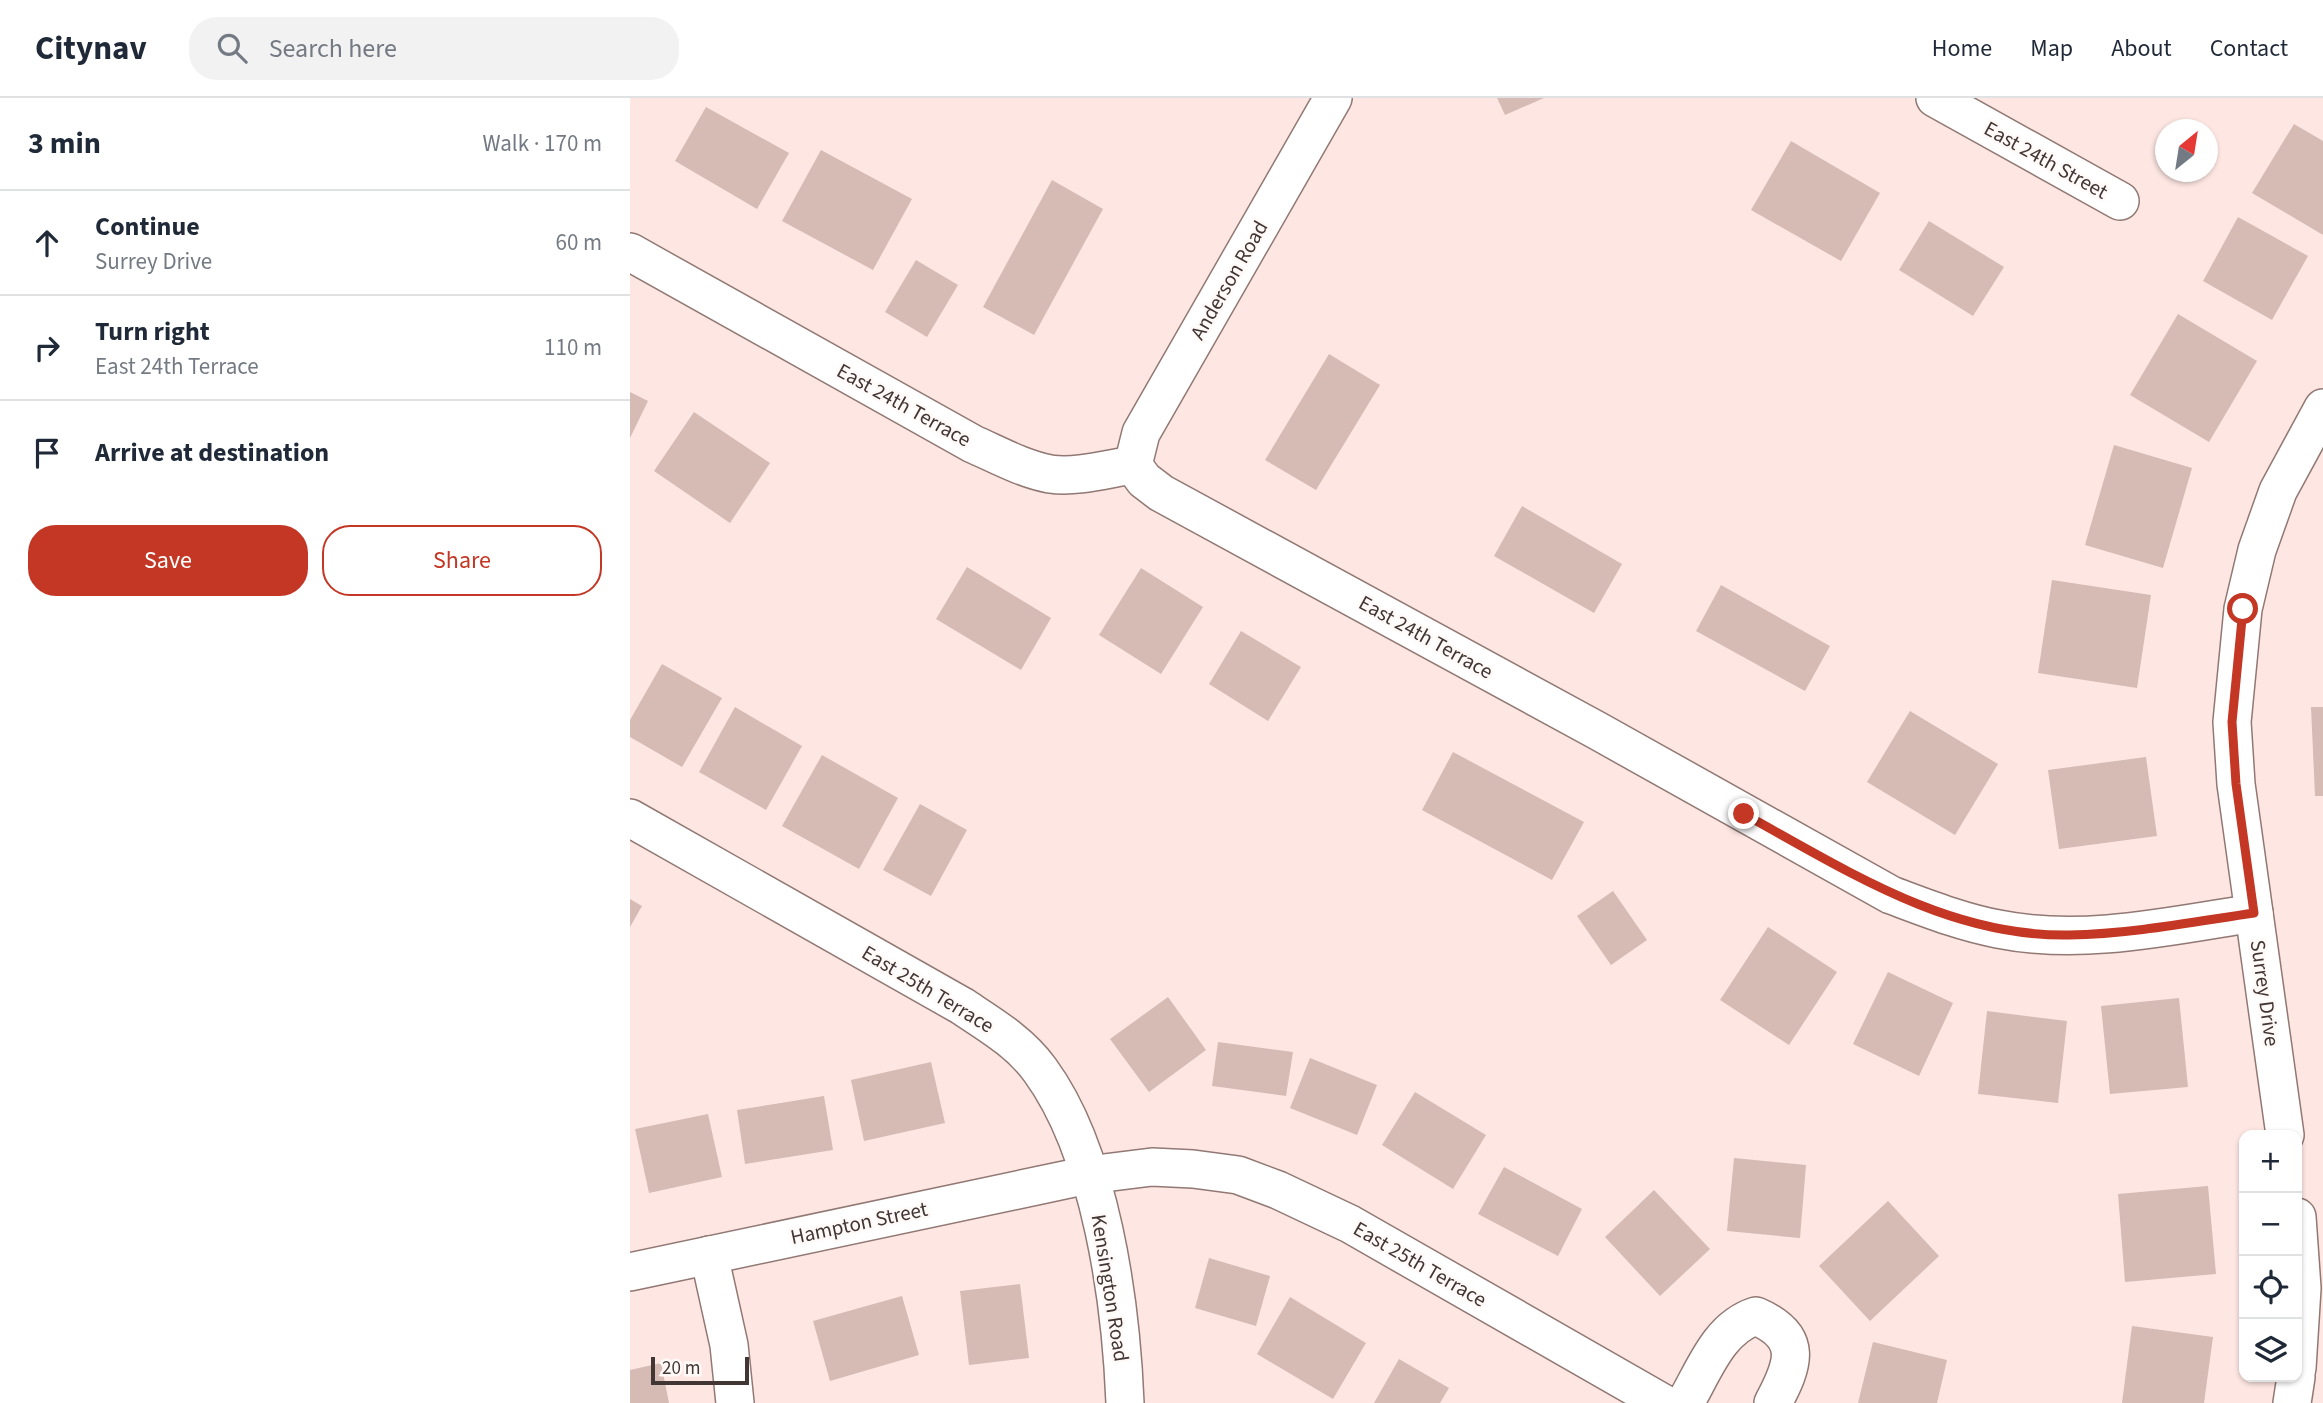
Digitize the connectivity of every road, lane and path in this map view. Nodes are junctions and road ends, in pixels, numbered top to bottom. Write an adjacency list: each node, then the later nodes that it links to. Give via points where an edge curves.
1 (1333, 98): 6 (street, Anderson Road, via 1141,433)
2 (1935, 98): 3 (street, East 24th Street)
3 (2120, 201)
4 (630, 252): 6 (street, East 24th Terrace, via 972,444 1020,465 1052,474)
5 (2323, 408): 8 (street, Surrey Drive, via 2278,491 2257,550 2235,663 2234,759)
6 (1133, 465): 8 (street, East 24th Terrace, via 1161,493 1903,900 2000,929 2066,935 2123,932)
7 (630, 818): 10 (street, East 25th Terrace, via 1008,1037 1039,1068 1063,1106)
8 (2254, 913): 9 (street, Surrey Drive)
9 (2284, 1130)
10 (1088, 1175): 11 (street, Hampton Street); 17 (street, Kensington Road, via 1114,1285); 18 (street, East 25th Terrace, via 1152,1167 1193,1169 1238,1175 1278,1189 1350,1224)
11 (709, 1255): 13 (street, Hampton Street); 16 (street, via 729,1345)
12 (2300, 1256): 14 (street)
13 (630, 1272)
14 (2300, 1319)
15 (2295, 1382): 21 (street)
16 (735, 1403)
17 (1125, 1403)
18 (1663, 1403)
19 (1685, 1403): 20 (street, via 1723,1337 1739,1321 1756,1316 1787,1336 1792,1358)
20 (1773, 1403)
21 (2292, 1403)

